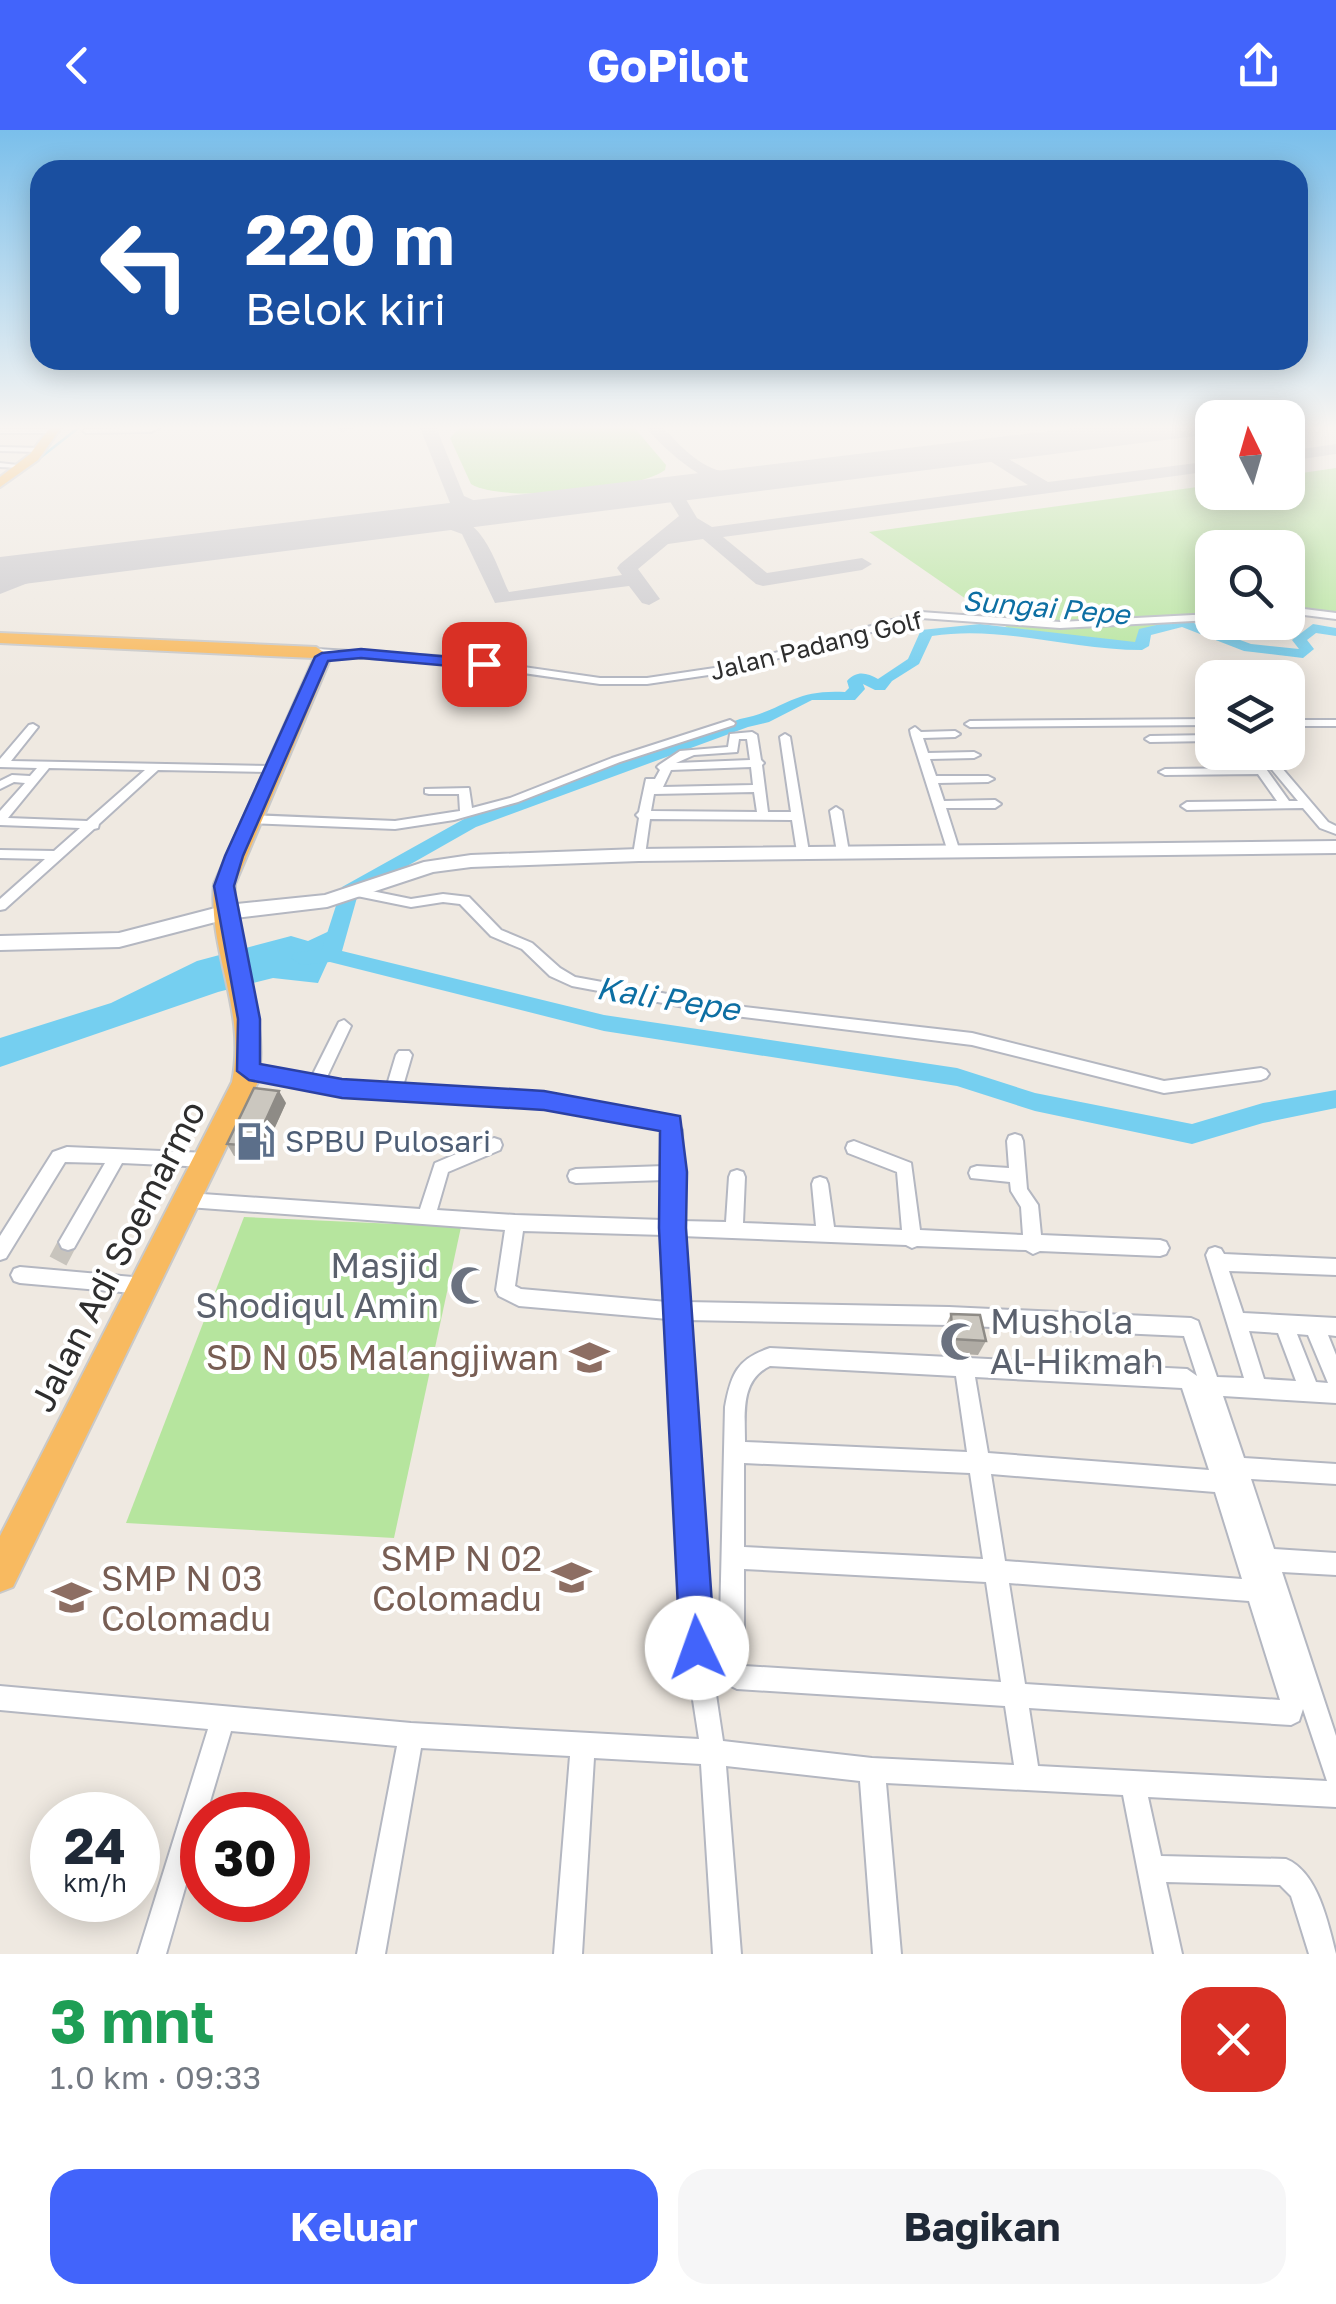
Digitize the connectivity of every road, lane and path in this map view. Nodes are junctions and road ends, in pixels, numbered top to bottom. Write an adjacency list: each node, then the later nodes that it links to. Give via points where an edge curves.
1 (1305, 612): 2 (street)
2 (1336, 616)
3 (1195, 618): 5 (street, Jalan Padang Golf, via 1060,625 920,616 729,670 646,680 600,681)
4 (1, 638): 6 (highway, via 284,650)
5 (361, 654): 6 (street, Jalan Padang Golf); 6 (street)
6 (323, 658): 24 (highway)
7 (1195, 722): 11 (street)
8 (730, 723): 19 (street)
9 (1305, 723): 10 (street)
10 (1336, 723)
11 (970, 724)
12 (33, 728): 21 (street)
13 (955, 734): 18 (street, via 915,732)
14 (785, 736): 45 (street)
15 (1195, 738): 16 (street)
16 (1150, 739)
17 (974, 755): 18 (street)
18 (924, 756): 29 (street)
19 (653, 759): 20 (street); 20 (street, via 735,750 734,738 752,735); 34 (street); 42 (street)
20 (758, 763): 32 (street)
21 (1, 764): 22 (street)
22 (46, 765): 23 (street); 28 (street)
23 (155, 767): 24 (street); 48 (street)
24 (273, 769): 46 (highway)
25 (1279, 770): 37 (street)
26 (1261, 771): 27 (street); 40 (street)
27 (1165, 772)
28 (33, 780): 31 (street, via 12,778); 38 (street)
29 (932, 780): 30 (street); 35 (street)
30 (988, 780)
31 (0, 786)
32 (760, 788): 34 (street); 44 (street)
33 (429, 791): 42 (street, via 465,790)
34 (652, 791): 43 (street)
35 (940, 804): 36 (street); 54 (street)
36 (995, 804)
37 (1309, 804): 40 (street); 49 (street)
38 (5, 806): 47 (street)
39 (1187, 806): 40 (street)
40 (1288, 806)
41 (836, 810): 53 (street)
42 (466, 813): 46 (street, via 395,825)
43 (642, 815): 44 (street); 57 (street)
44 (763, 816): 45 (street)
45 (798, 816): 52 (street)
46 (250, 818): 62 (highway, via 224,886)
47 (0, 820): 48 (street)
48 (94, 825): 56 (street)
49 (1330, 827): 50 (street)
50 (1307, 847): 51 (main road); 54 (main road)
51 (1336, 847)
52 (803, 852): 53 (main road); 57 (main road)
53 (843, 852): 54 (main road)
54 (954, 852)
55 (0, 854): 56 (street)
56 (59, 855): 59 (street)
57 (639, 855): 60 (main road, via 445,863)
58 (0, 888): 59 (street)
59 (21, 888): 61 (street)
60 (355, 892): 62 (main road); 67 (street, via 411,903 464,900 488,926 564,978 672,1002 972,1040 1164,1086)
61 (0, 906)
62 (228, 921): 63 (main road, via 119,940); 66 (highway, Jalan Adi Soemarmo, via 249,1019)
63 (0, 943)
64 (344, 1026): 68 (street)
65 (404, 1054): 69 (street)
66 (249, 1071): 68 (street); 74 (highway, Jalan Adi Soemarmo)
67 (1261, 1074)
68 (315, 1085): 69 (street)
69 (393, 1092): 75 (street, via 544,1101 661,1118 674,1130)
70 (1015, 1141): 78 (street)
71 (494, 1145): 82 (street, via 442,1168)
72 (854, 1148): 87 (street, via 905,1168)
73 (118, 1156): 74 (street); 88 (street); 91 (street, via 59,1157)
74 (208, 1160): 81 (highway, Jalan Adi Soemarmo)
75 (675, 1172): 77 (street); 84 (street)
76 (977, 1173): 78 (street)
77 (576, 1176)
78 (1018, 1176): 89 (street)
79 (737, 1177): 85 (street)
80 (820, 1184): 86 (street)
81 (188, 1200): 82 (street); 94 (highway, Jalan Adi Soemarmo)
82 (426, 1216): 83 (street)
83 (516, 1223): 84 (street); 95 (street, via 508,1294)
84 (672, 1228): 85 (street); 95 (street)
85 (734, 1231): 86 (street)
86 (826, 1236): 87 (street)
87 (912, 1240): 89 (street)
88 (68, 1242)
89 (1033, 1246): 90 (street)
90 (1160, 1248)
91 (0, 1252)
92 (1336, 1267): 96 (street, via 1216,1258)
93 (20, 1275): 94 (street, via 52,1269)
94 (144, 1286): 110 (highway, Jalan Adi Soemarmo)
95 (676, 1312): 102 (street, via 1191,1327); 122 (street, via 697,1648)
96 (1236, 1322): 97 (street); 103 (street)
97 (1284, 1324): 98 (street); 104 (street)
98 (1314, 1325): 99 (street); 101 (street)
99 (1336, 1326)
100 (964, 1368): 106 (street, via 758,1360 744,1372 737,1393); 107 (street); 109 (street, via 1187,1379)
101 (1336, 1378)
102 (1211, 1386): 103 (street); 109 (street)
103 (1257, 1388): 104 (street)
104 (1310, 1392): 105 (street)
105 (1336, 1393)
106 (734, 1452): 107 (street); 111 (street)
107 (980, 1464): 109 (street); 114 (street)
108 (1336, 1474): 109 (street)
109 (1231, 1475): 112 (street); 116 (street)
110 (14, 1518): 115 (highway, Jalan Adi Soemarmo)
111 (733, 1557): 114 (street); 117 (street, via 731,1665 737,1677)
112 (1268, 1560): 113 (street); 124 (street)
113 (1336, 1564)
114 (995, 1570): 116 (street); 117 (street)
115 (0, 1574)
116 (1258, 1591): 117 (street, via 1291,1713)
117 (1015, 1693): 125 (street)
118 (0, 1698): 119 (street)
119 (223, 1718): 120 (street); 129 (street)
120 (410, 1735): 121 (street); 130 (street)
121 (583, 1745): 122 (street); 131 (street)
122 (712, 1752): 123 (street); 132 (street)
123 (872, 1770): 125 (street); 133 (street)
124 (1336, 1773)
125 (1028, 1778): 126 (street)
126 (1133, 1784): 127 (street); 128 (street)
127 (1336, 1794)
128 (1150, 1869): 134 (street); 135 (street, via 1286,1872 1302,1888)
129 (152, 1954)
130 (371, 1954)
131 (568, 1954)
132 (728, 1954)
133 (887, 1954)
134 (1168, 1954)
135 (1323, 1954)

